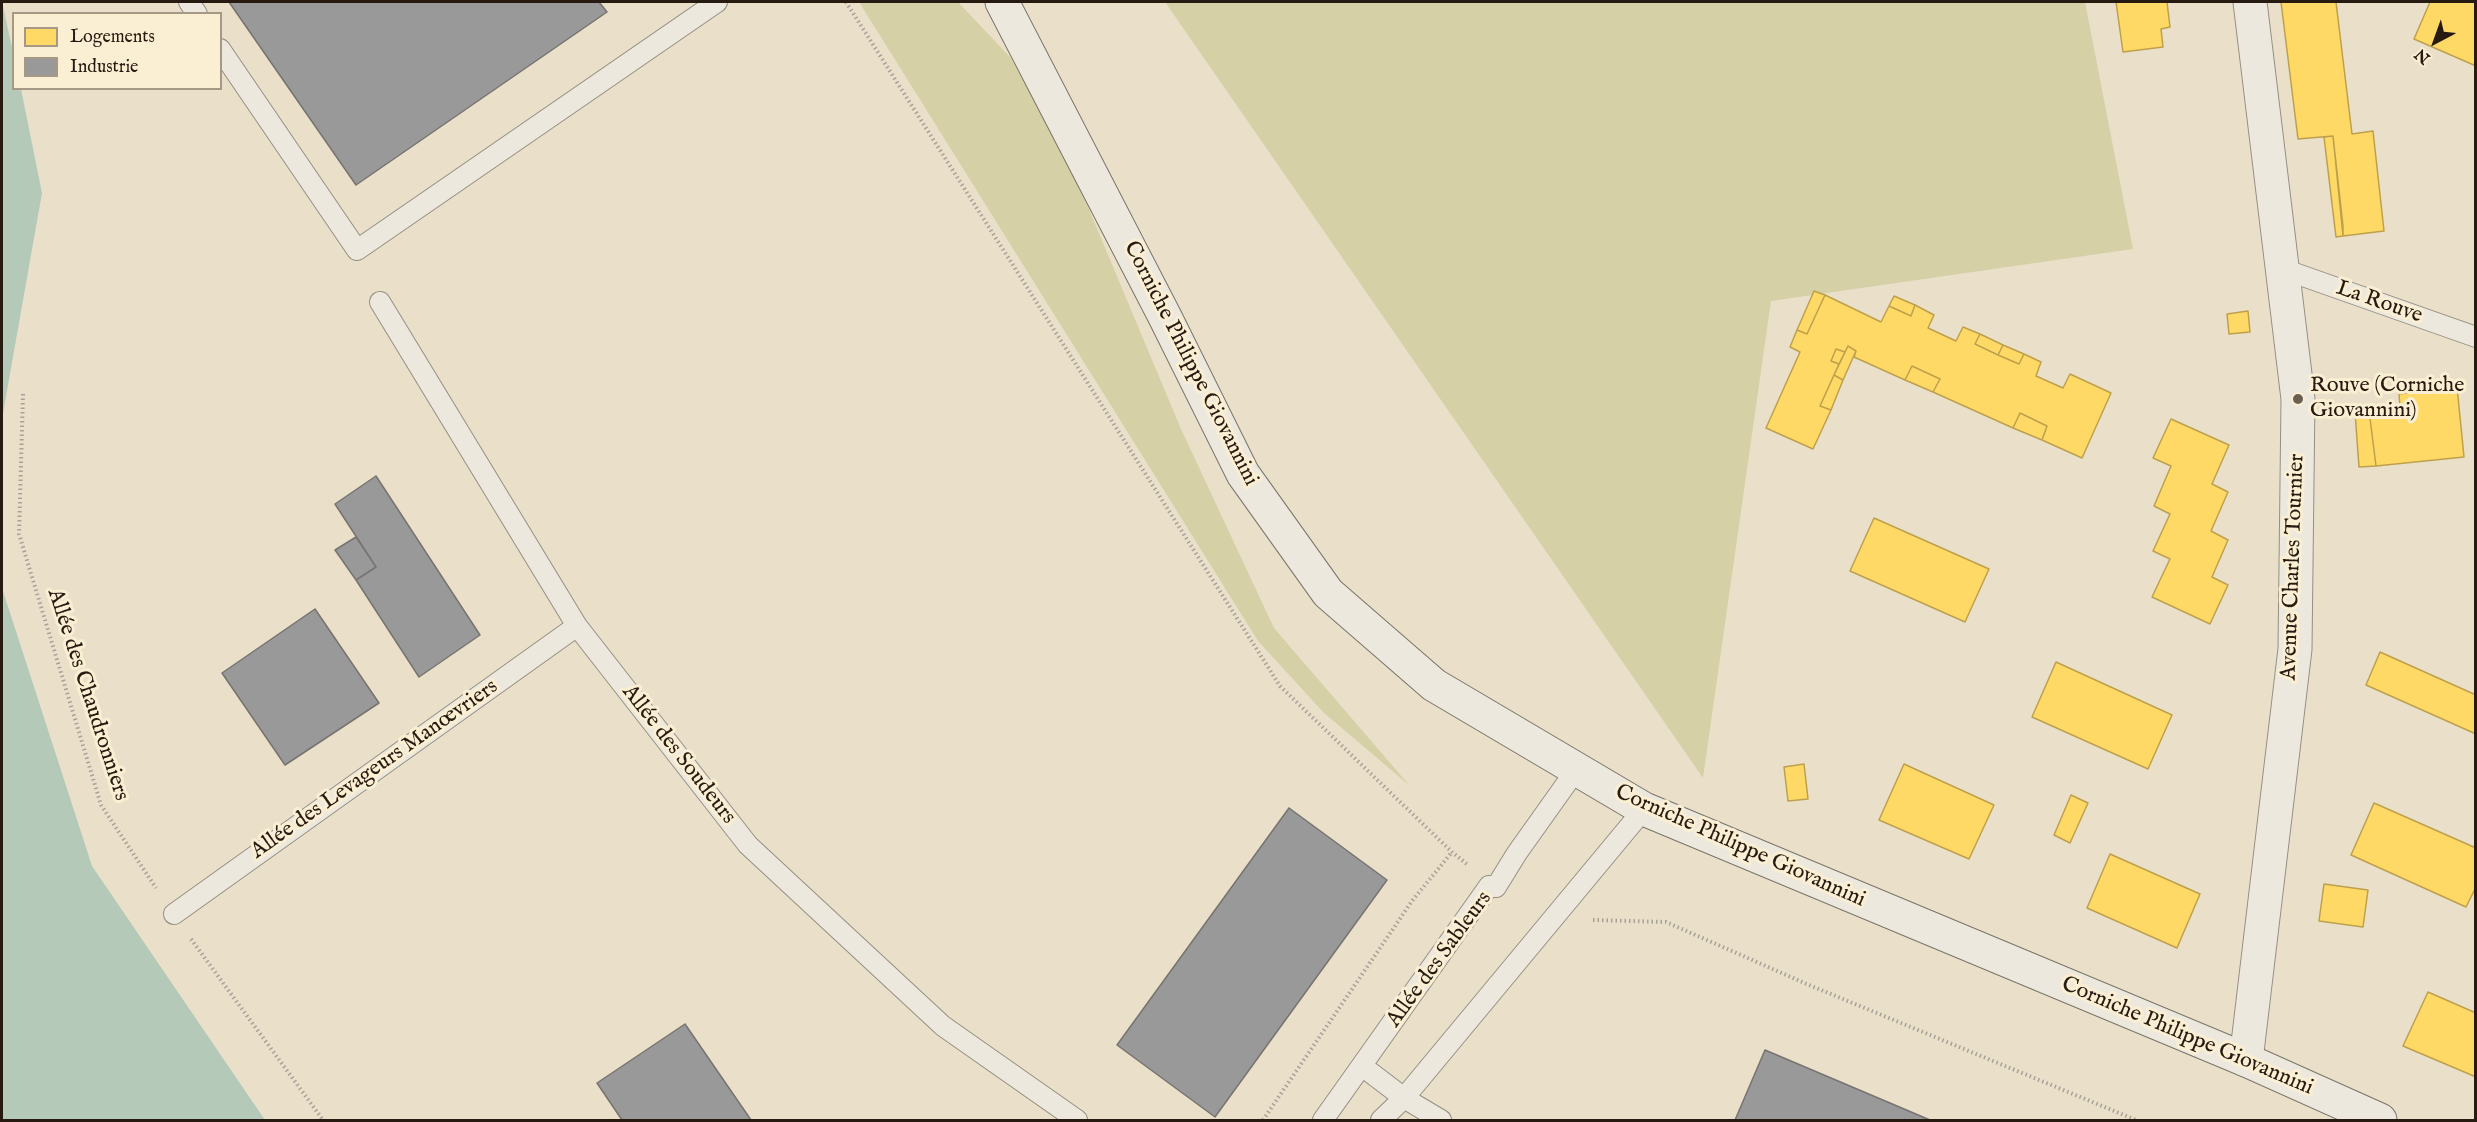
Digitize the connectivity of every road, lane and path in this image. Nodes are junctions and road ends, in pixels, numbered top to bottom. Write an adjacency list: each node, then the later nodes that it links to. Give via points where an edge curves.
1 (717, 2): 5 (lane, via 357,250)
2 (846, 2): 13 (path, via 1280,686)
3 (1002, 2): 11 (main road, Corniche Philippe Giovannini, via 1243,474 1328,593 1434,685)
4 (2250, 2): 6 (main road, Avenue Charles Tournier)
5 (222, 52)
6 (2283, 269): 8 (lane, La Rouve); 17 (main road, Avenue Charles Tournier, via 2298,399 2295,649)
7 (380, 302): 10 (lane, Allée des Soudeurs)
8 (2475, 337)
9 (23, 394): 15 (path, Allée des Chaudronniers, via 19,534 22,545 101,806)
10 (577, 626): 15 (lane, Allée des Levageurs Manœvriers); 21 (lane, Allée des Soudeurs, via 748,845 943,1026)
11 (1576, 770): 12 (main road, Corniche Philippe Giovannini); 14 (lane, Allée des Sableurs)
12 (1644, 809): 17 (main road, Corniche Philippe Giovannini); 19 (lane)
13 (1452, 852): 14 (path); 22 (path, via 1412,902)
14 (1496, 887): 18 (lane, Allée des Sableurs, via 1489,886)
15 (174, 914): 20 (path, Allée des Chaudronniers)
16 (1586, 920): 26 (path, via 1666,922)
17 (2246, 1060): 27 (main road, Corniche Philippe Giovannini)
18 (1362, 1066): 19 (lane); 23 (lane, Allée des Sableurs)
19 (1404, 1098): 24 (lane); 25 (lane)
20 (323, 1120)
21 (1077, 1120)
22 (1263, 1120)
23 (1323, 1120)
24 (1381, 1120)
25 (1441, 1120)
26 (2136, 1120)
27 (2380, 1120)

